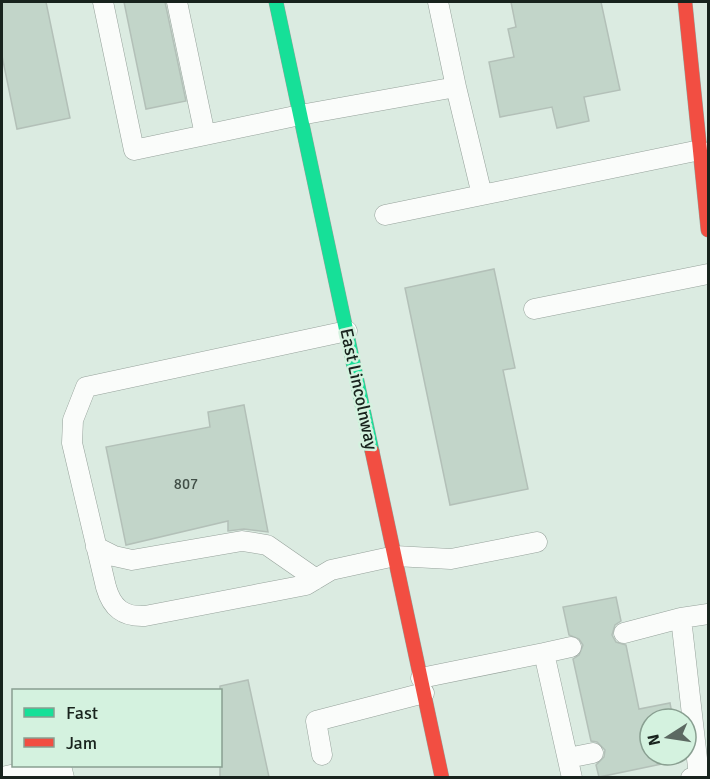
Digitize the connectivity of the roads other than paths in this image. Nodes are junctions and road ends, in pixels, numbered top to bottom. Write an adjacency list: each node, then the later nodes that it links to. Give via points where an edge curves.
1 (103, 2): 8 (lane, via 134,150)
2 (177, 2): 8 (lane)
3 (276, 2): 7 (main road, East Lincolnway)
4 (438, 2): 6 (lane)
5 (685, 2): 9 (main road)
6 (456, 87): 7 (lane); 10 (lane)
7 (300, 115): 8 (lane); 15 (main road, East Lincolnway)
8 (205, 135)
9 (700, 150): 10 (lane); 12 (main road)
10 (482, 195): 11 (lane)
11 (385, 215)
12 (708, 230)
13 (708, 274): 14 (lane)
14 (534, 309)
15 (347, 332): 17 (lane, via 86,387 73,420 72,437); 18 (main road, East Lincolnway)
16 (537, 542): 18 (lane, via 451,559)
17 (96, 547): 19 (lane, via 132,560 242,541 267,545); 19 (lane, via 108,595 124,614 134,617 306,585)
18 (395, 556): 19 (lane, via 330,570); 25 (main road, East Lincolnway)
19 (316, 579)
20 (708, 614): 21 (lane)
21 (681, 618): 22 (lane); 26 (lane)
22 (624, 633)
23 (571, 647): 24 (lane)
24 (544, 653): 25 (lane); 31 (lane)
25 (423, 686): 28 (lane, via 315,721); 33 (main road, East Lincolnway)
26 (688, 707)
27 (594, 753): 31 (lane)
28 (322, 755)
29 (44, 767): 32 (lane)
30 (697, 767): 34 (lane, via 699,776)
31 (570, 768)
32 (2, 777)
33 (442, 777)
34 (691, 777)

